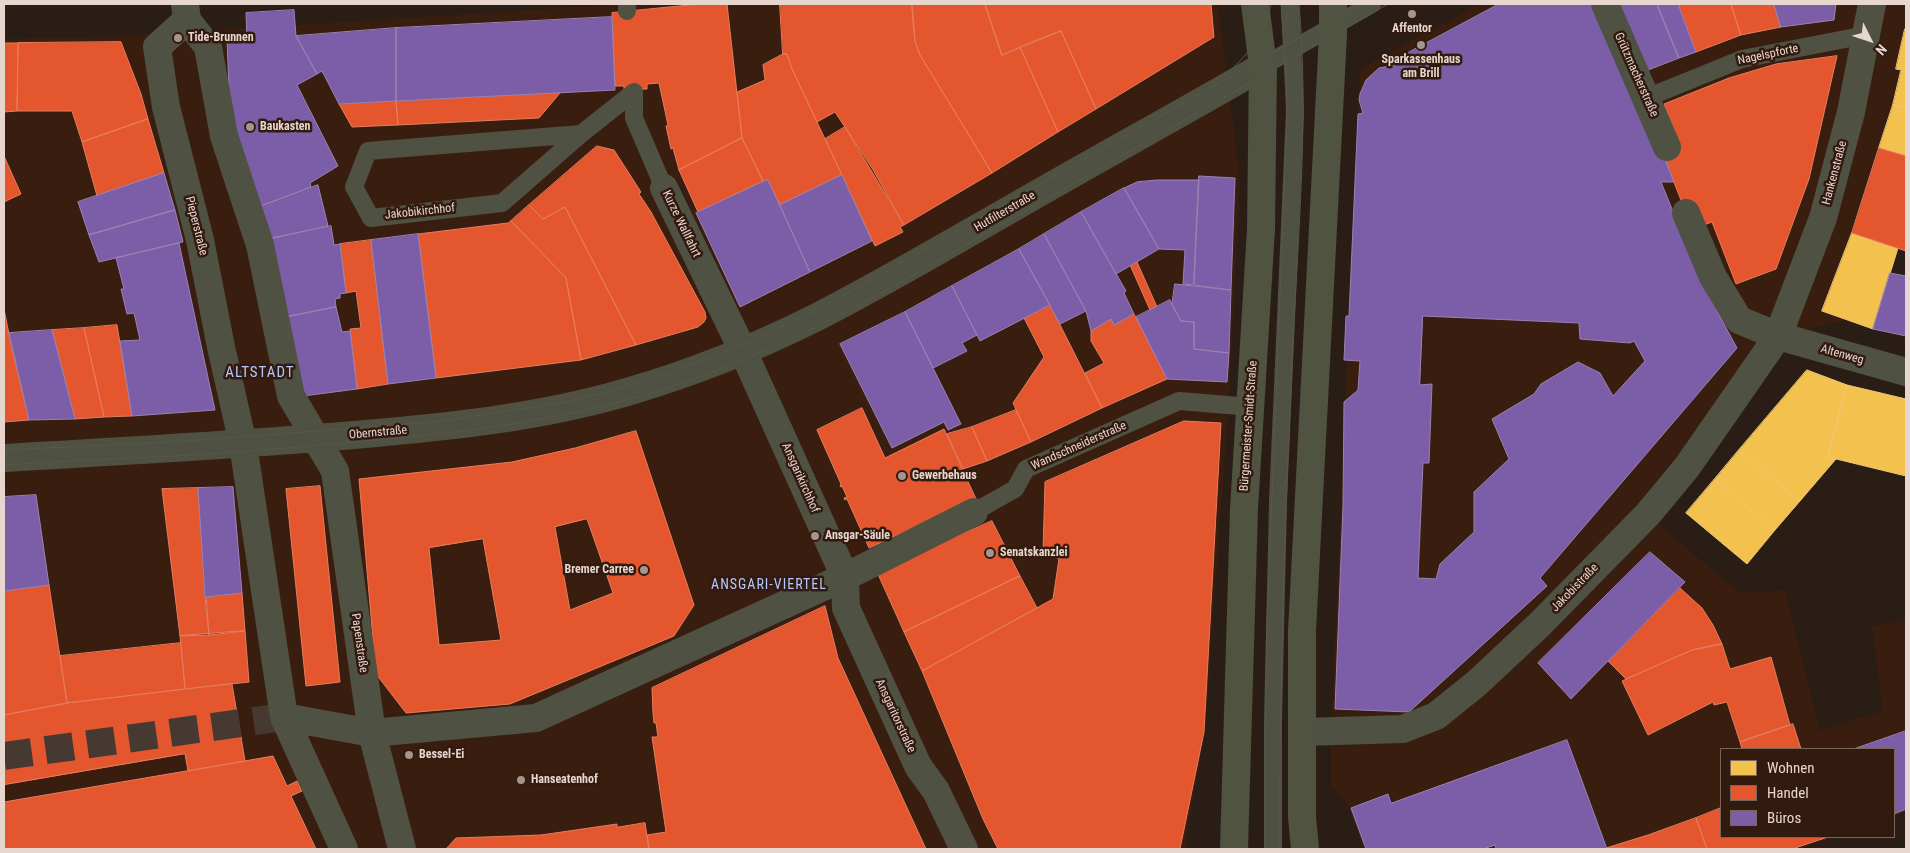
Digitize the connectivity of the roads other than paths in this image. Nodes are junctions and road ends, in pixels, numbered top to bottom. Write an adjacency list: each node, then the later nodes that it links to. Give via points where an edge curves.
1 (1255, 4): 10 (main road, Bürgermeister-Smidt-Straße)
2 (1290, 4): 9 (lane)
3 (1372, 4): 7 (lane)
4 (1605, 4): 12 (street, Grützmacherstraße)
5 (1872, 4): 8 (street, Hankenstraße)
6 (186, 12): 21 (street, Pieperstraße, via 208,47 224,136 260,245 291,396); 22 (street, Pieperstraße, via 157,48 166,107 200,240)
7 (1333, 15): 9 (lane); 27 (main road, via 1302,631)
8 (1866, 35): 12 (lane, Nagelspforte, via 1742,59); 17 (street, Hankenstraße, via 1852,112 1823,218)
9 (1292, 49): 10 (lane); 33 (lane, via 1295,110 1274,644)
10 (1262, 66): 18 (street, Hutfilterstraße, via 880,284); 20 (main road, Bürgermeister-Smidt-Straße, via 1261,229)
11 (634, 92): 13 (lane, Jakobikirchhof); 15 (lane, Kurze Wallfahrt, via 634,118)
12 (1646, 98): 14 (street, Grützmacherstraße)
13 (581, 134): 13 (lane, Jakobikirchhof, via 368,151 354,187 370,218 502,203)
14 (1667, 147)
15 (664, 188): 18 (street, Kurze Wallfahrt)
16 (1686, 213): 17 (street, via 1713,276 1739,320)
17 (1778, 336): 19 (street, Altenweg); 27 (street, Jakobistraße, via 1687,467 1648,514 1477,683 1436,716 1403,730)
18 (743, 351): 21 (street, Obernstraße, via 624,393 519,418 443,428); 25 (street, Ansgarikirchhof)
19 (1906, 372)
20 (1251, 407): 24 (lane, Wandschneiderstraße, via 1178,401 1026,469 1015,489); 32 (main road, Bürgermeister-Smidt-Straße, via 1243,528)
21 (316, 438): 22 (street, Obernstraße); 28 (street, Papenstraße, via 335,470)
22 (243, 444): 23 (street, Obernstraße); 26 (street)
23 (4, 458)
24 (974, 512): 25 (street, Wandschneiderstraße)
25 (845, 576): 28 (street, via 536,718); 31 (street, Ansgaritorstraße, via 846,608 918,766 936,791)
26 (284, 717): 28 (street); 29 (street)
27 (1303, 732): 34 (main road)
28 (372, 733): 30 (street, Papenstraße)
29 (344, 849)
30 (402, 849)
31 (964, 849)
32 (1234, 849)
33 (1274, 849)
34 (1305, 849)

